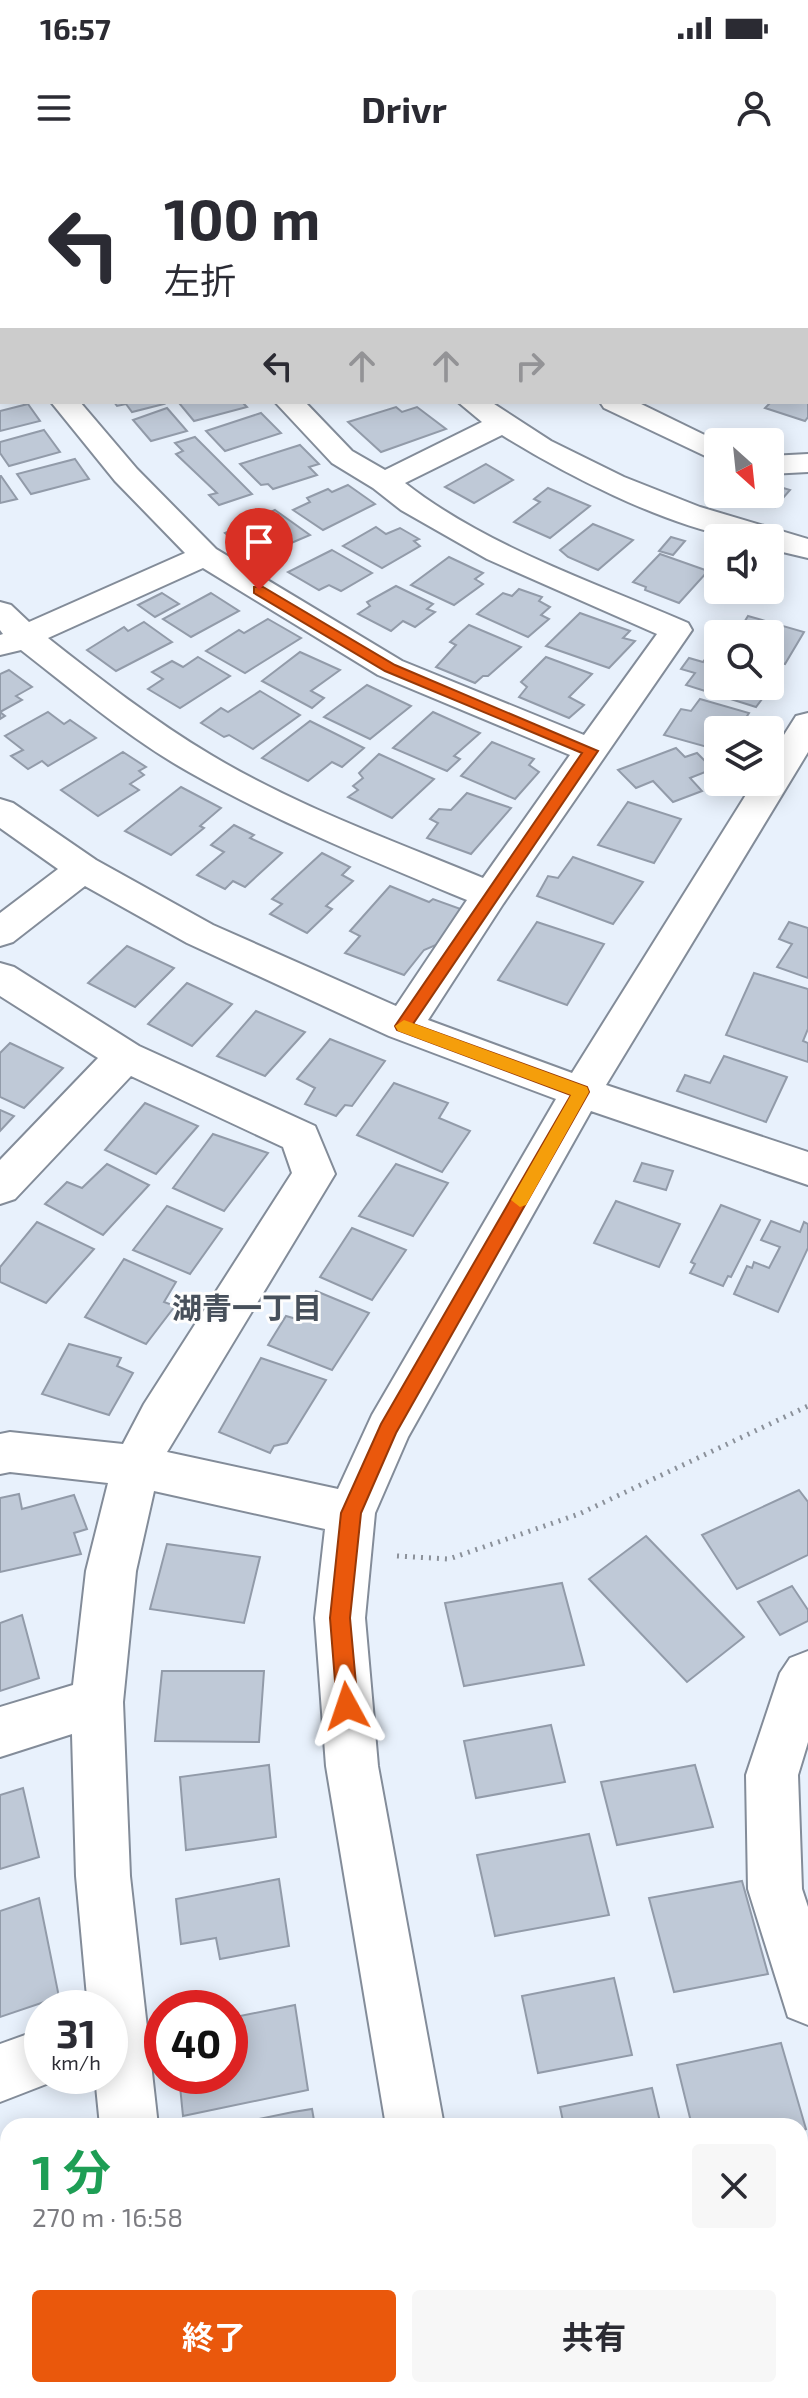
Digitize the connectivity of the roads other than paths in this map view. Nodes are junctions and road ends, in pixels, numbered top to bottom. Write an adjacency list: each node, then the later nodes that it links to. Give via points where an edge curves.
1 (67, 404): 13 (street)
2 (291, 404): 9 (street, via 342,457)
3 (475, 404): 5 (street)
4 (618, 404): 6 (street)
5 (502, 424): 9 (street); 10 (street, via 633,494)
6 (704, 446)
7 (808, 463): 8 (street)
8 (784, 464)
9 (384, 482): 16 (street, via 412,504 498,552 676,630)
10 (726, 524)
11 (784, 542): 12 (street)
12 (808, 549)
13 (205, 556): 14 (street); 16 (street, via 390,668)
14 (8, 632): 19 (street, via 199,763 308,820)
15 (808, 724): 24 (street)
16 (591, 751): 19 (street)
17 (0, 811): 18 (street)
18 (83, 869): 20 (street); 22 (street, via 200,934)
19 (490, 895): 22 (street)
20 (0, 933)
21 (0, 977): 23 (street)
22 (403, 1026): 24 (street)
23 (125, 1056): 26 (street); 28 (street, via 300,1137 314,1174 160,1418)
24 (581, 1092): 25 (street); 29 (street, via 388,1429)
25 (803, 1154)
26 (0, 1187)
27 (0, 1454): 28 (street)
28 (136, 1466): 29 (street); 31 (street, via 111,1571)
29 (348, 1533): 39 (street, via 340,1618 352,1766)
30 (808, 1675): 34 (street, via 798,1690 772,1775 775,1889)
31 (97, 1702): 32 (street); 33 (street)
32 (0, 1732)
33 (112, 1990)
34 (808, 1997)
35 (24, 2064): 36 (street)
36 (0, 2073)
37 (124, 2094): 38 (street)
38 (128, 2118)
39 (414, 2118)

